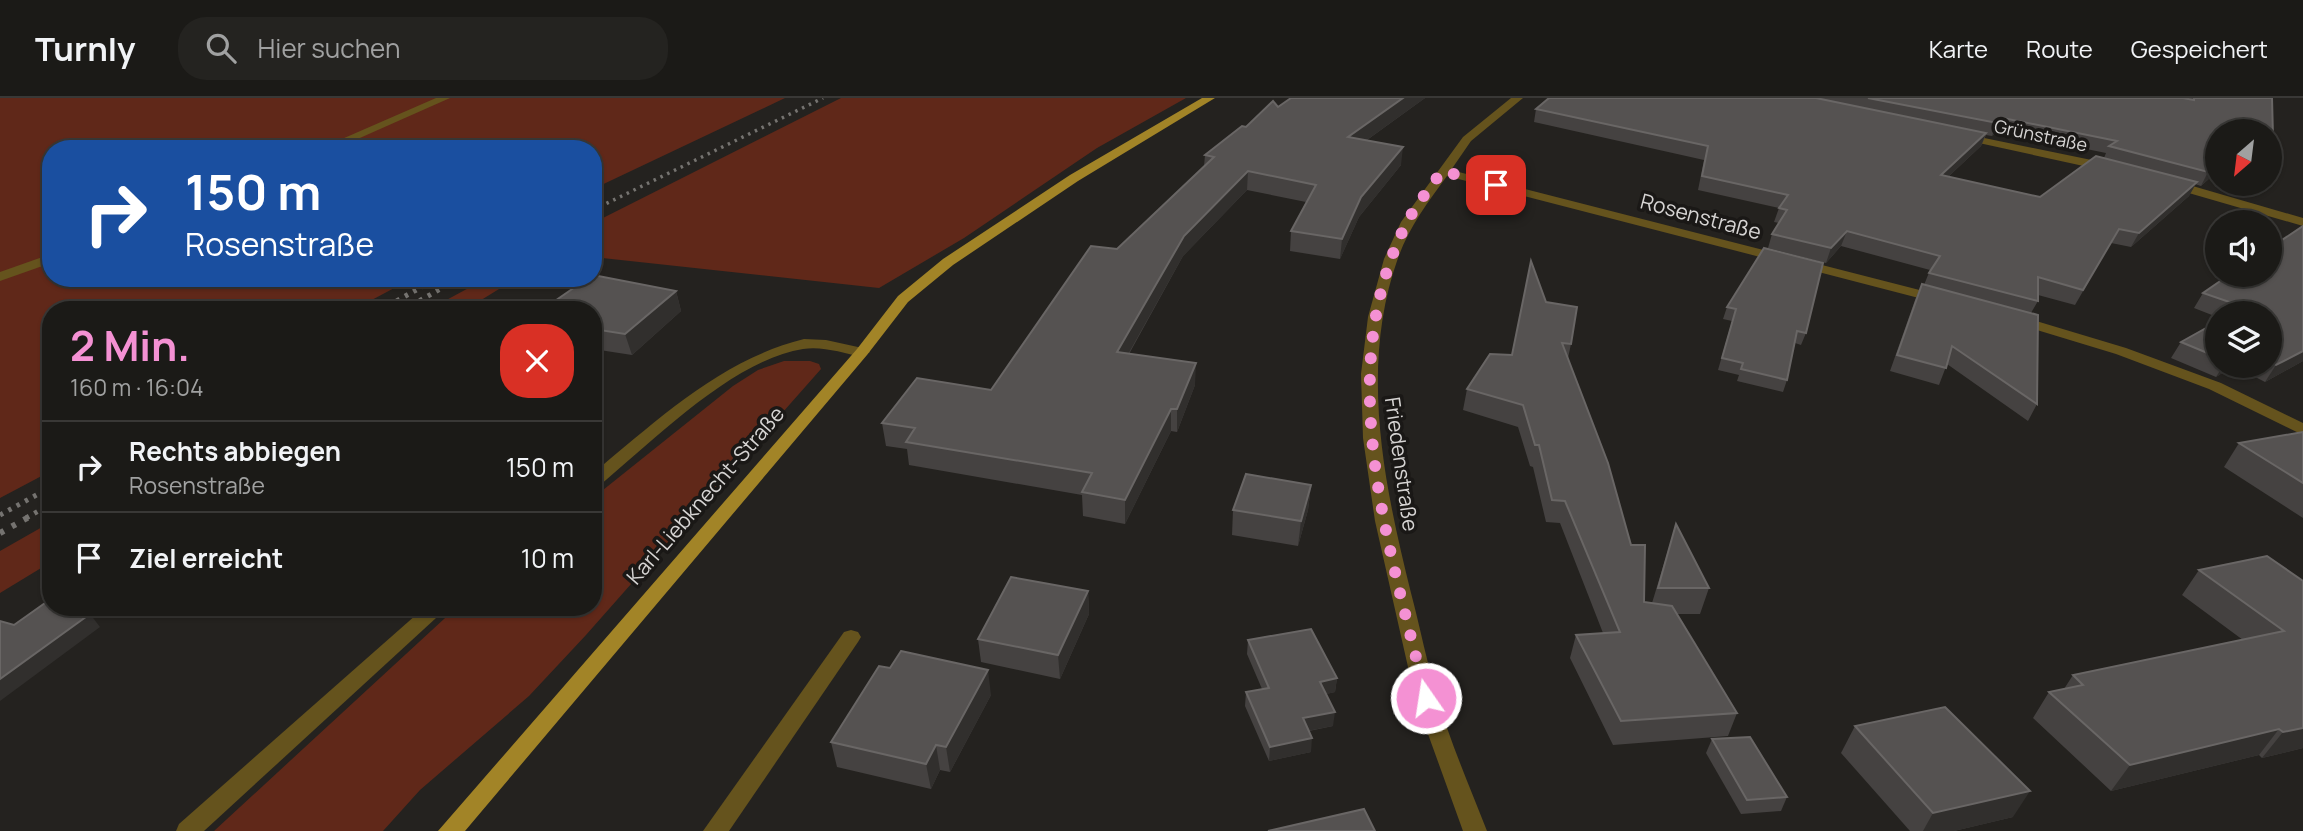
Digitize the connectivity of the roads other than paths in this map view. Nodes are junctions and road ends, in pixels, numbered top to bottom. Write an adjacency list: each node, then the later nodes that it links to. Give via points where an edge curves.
1 (444, 98): 5 (street)
2 (1210, 98): 14 (main road, Karl-Liebknecht-Straße, via 1074,177 948,261 903,299)
3 (1518, 98): 6 (street, Friedenstraße, via 1467,139)
4 (1945, 133): 7 (street, Grünstraße)
5 (346, 140)
6 (1442, 171): 12 (street, Rosenstraße); 22 (street, Friedenstraße, via 1407,222 1391,259 1375,317 1370,400 1384,520 1426,698)
7 (2120, 171)
8 (2161, 181): 9 (street)
9 (2303, 222)
10 (42, 261): 11 (street)
11 (0, 277)
12 (1951, 303)
13 (2000, 315): 15 (street, via 2121,351 2204,382)
14 (862, 352): 16 (street, via 806,344 746,364 718,381); 20 (main road, Karl-Liebknecht-Straße)
15 (2303, 430)
16 (602, 475)
17 (428, 616): 19 (street)
18 (851, 637): 21 (street)
19 (188, 831)
20 (450, 831)
21 (715, 831)
22 (1475, 831)

